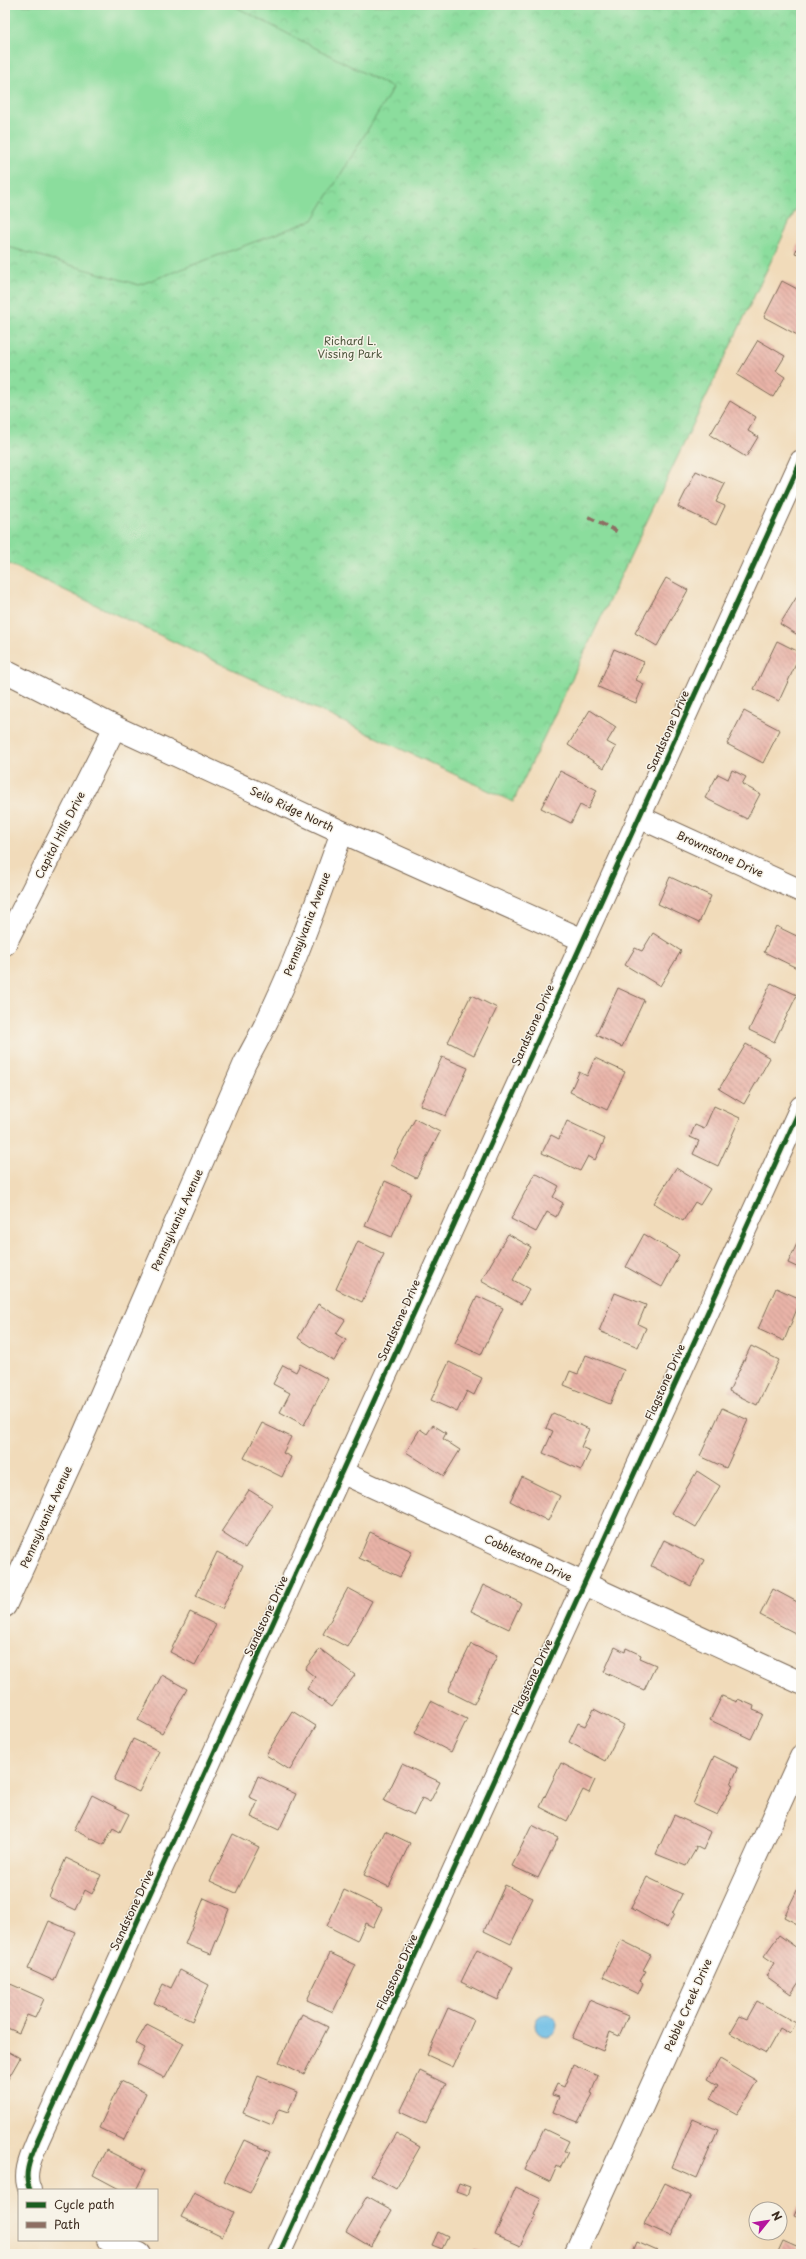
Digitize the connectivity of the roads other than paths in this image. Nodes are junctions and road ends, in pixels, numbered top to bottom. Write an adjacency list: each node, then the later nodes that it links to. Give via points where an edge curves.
1 (801, 461): 4 (street, Sandstone Drive)
2 (5, 672): 3 (street, Seilo Ridge North)
3 (115, 727): 5 (street, Seilo Ridge North); 8 (street, Capitol Hills Drive)
4 (639, 818): 6 (street, Brownstone Drive); 7 (street, Sandstone Drive)
5 (342, 832): 7 (street, Seilo Ridge North); 12 (street, Pennsylvania Avenue, via 264,1031 245,1063 83,1436)
6 (801, 891)
7 (583, 940): 10 (street, Sandstone Drive)
8 (5, 943)
9 (801, 1107): 11 (street, Flagstone Drive)
10 (341, 1472): 11 (street, Cobblestone Drive); 15 (street, Sandstone Drive, via 38,2140 28,2164)
11 (584, 1584): 13 (street, Cobblestone Drive); 18 (street, Flagstone Drive)
12 (5, 1606)
13 (801, 1683)
14 (801, 1757): 19 (street, Pebble Creek Drive)
15 (30, 2189)
16 (110, 2241): 17 (street)
17 (140, 2254)
18 (279, 2254)
19 (575, 2254)

